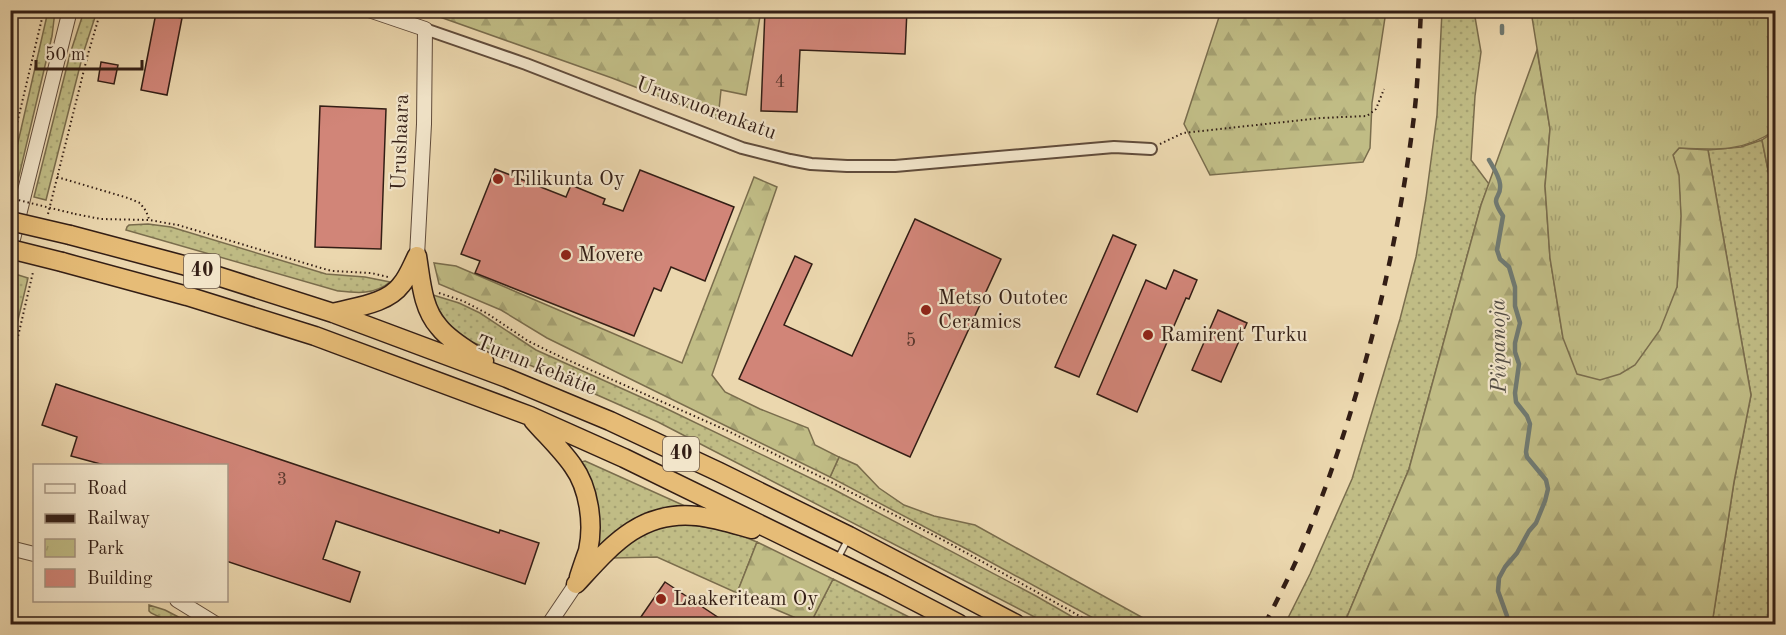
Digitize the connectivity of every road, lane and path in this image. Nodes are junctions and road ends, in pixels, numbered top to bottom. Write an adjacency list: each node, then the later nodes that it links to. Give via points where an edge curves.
1 (44, 10): 8 (path)
2 (70, 10): 14 (street)
3 (101, 10): 9 (path)
4 (369, 10): 5 (street, Urusvuorenkatu)
5 (425, 29): 7 (street, Urusvuorenkatu, via 742,148 812,164 895,166 1114,147); 15 (street, Urushaara)
6 (1384, 89): 7 (path, via 1376,109 1367,116 1183,133)
7 (1151, 149)
8 (10, 153)
9 (57, 177): 12 (path, via 140,203); 13 (path)
10 (10, 198): 12 (path, bridge, via 101,219)
11 (10, 220): 19 (highway, Turun kehätie / 40, bridge, via 183,266)
12 (149, 220): 17 (path, via 332,271)
13 (46, 221)
14 (10, 250): 22 (highway, 40, bridge, via 187,296 315,336)
15 (417, 256): 19 (highway, via 396,291 380,300); 21 (highway, via 424,297 439,328)
16 (34, 265): 20 (path)
17 (388, 277)
18 (435, 292): 34 (path, via 488,314 544,349 819,476)
19 (333, 313): 21 (highway, Turun kehätie / 40)
20 (10, 371)
21 (507, 378): 23 (highway, Turun kehätie / 40, via 610,421)
22 (530, 416): 24 (highway, 40); 28 (highway, via 573,466 586,492 590,539)
23 (849, 536): 27 (lane); 33 (highway, Turun kehätie / 40)
24 (792, 539): 27 (highway, 40); 28 (highway, via 706,518 665,517 626,534)
25 (10, 548): 26 (street)
26 (33, 554)
27 (836, 561): 32 (highway, 40)
28 (576, 584): 31 (street)
29 (180, 602): 30 (street)
30 (216, 624)
31 (549, 624)
32 (959, 624)
33 (1016, 624)
34 (1094, 624)

